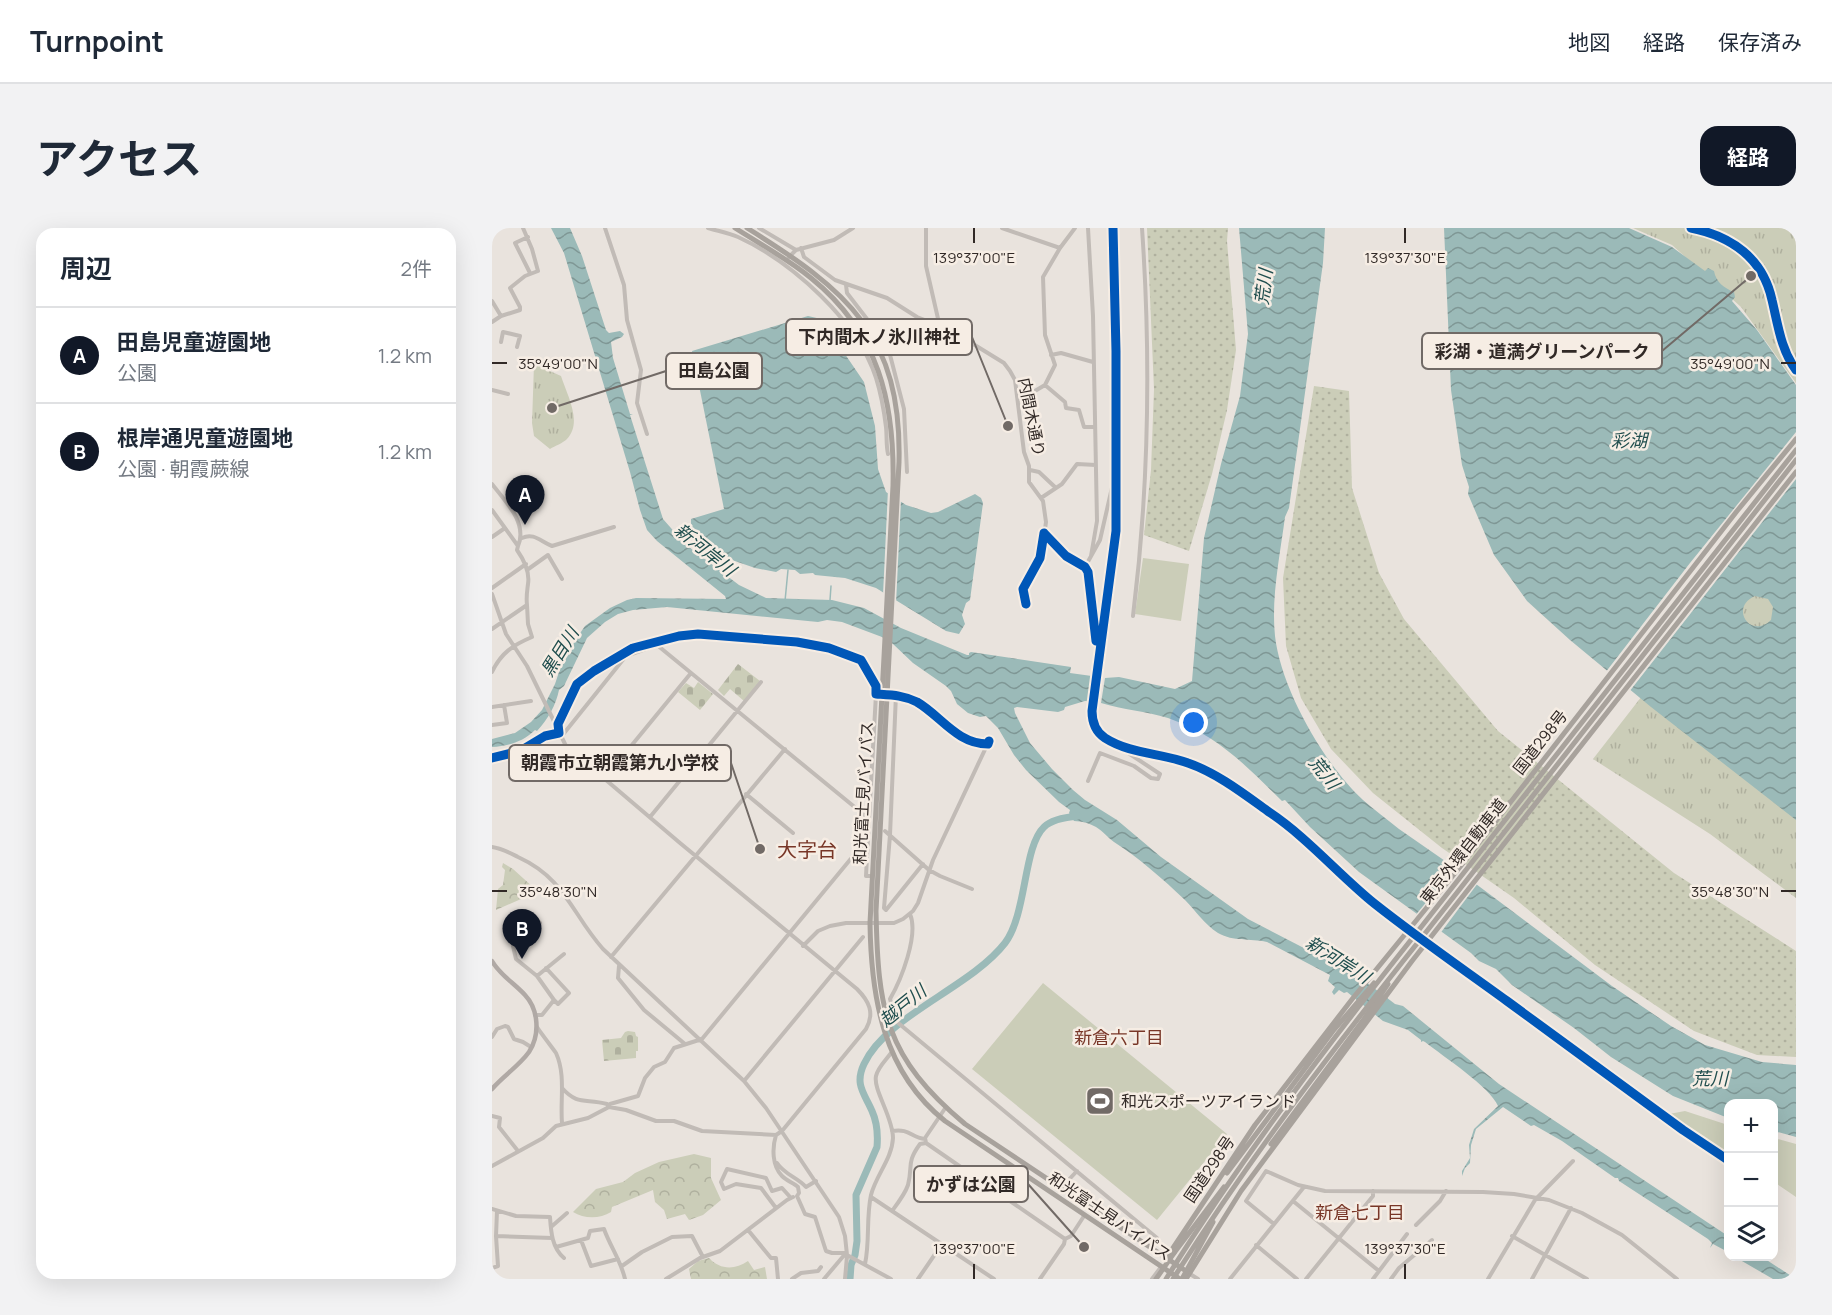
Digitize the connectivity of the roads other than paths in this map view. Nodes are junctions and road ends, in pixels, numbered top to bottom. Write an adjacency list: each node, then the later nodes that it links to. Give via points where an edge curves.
1 (523, 228): 13 (street)
2 (605, 228): 33 (street, via 624,285 627,320 641,370 637,403)
3 (708, 228): 36 (street, via 738,237 766,254 835,309 872,369 883,409)
4 (735, 228): 17 (highway, 和光富士見バイパス)
5 (747, 228): 17 (highway, 和光富士見バイパス)
6 (759, 228): 16 (street)
7 (853, 228): 14 (street, via 834,240)
8 (926, 228): 23 (street, via 926,266)
9 (1002, 228): 15 (street)
10 (1075, 228): 15 (street)
11 (1088, 228): 27 (street)
12 (1142, 228): 61 (street, via 1148,425 1142,541)
13 (528, 237): 18 (street, via 538,271); 18 (street, via 515,243)
14 (801, 248): 16 (street); 19 (street, via 804,257)
15 (1060, 248): 26 (street, via 1043,277 1045,335)
16 (796, 250): 17 (street)
17 (789, 258): 68 (highway, 和光富士見バイパス, via 836,301 857,328 874,358 885,390 895,495)
18 (530, 273): 21 (street, via 510,288 520,310)
19 (846, 285): 23 (street, 内間木通り, via 887,298 917,317); 42 (street, via 847,293 889,351 904,409)
20 (492, 301): 21 (street)
21 (501, 316): 22 (street)
22 (492, 321)
23 (939, 323): 31 (street, 内間木通り, via 1005,364 1014,378)
24 (501, 342): 25 (street, via 503,332 520,336)
25 (517, 347)
26 (1051, 355): 27 (street, via 1061,353); 28 (street, via 1055,364)
27 (1093, 362): 32 (street)
28 (1045, 385): 31 (street); 32 (street, via 1065,402 1066,408 1079,410 1084,427)
29 (492, 390): 30 (street)
30 (508, 394)
31 (1018, 401): 39 (street, 内間木通り)
32 (1094, 427): 38 (street)
33 (647, 434)
34 (1796, 439): 164 (highway, 国道298号, via 1353,998 1255,1125)
35 (1796, 450): 105 (highway, 東京外環自動車道, bridge)
36 (888, 454)
37 (1796, 460): 107 (highway, 東京外環自動車道, bridge)
38 (1096, 465): 44 (street, via 1077,464); 53 (street, via 1096,525)
39 (1029, 470): 44 (street, via 1039,472); 45 (street, 内間木通り, via 1029,482)
40 (1116, 470): 53 (street, via 1100,540)
41 (1796, 471): 142 (highway, 国道298号, via 1479,874)
42 (907, 472)
43 (492, 484): 51 (street, via 512,509)
44 (1056, 488): 45 (street)
45 (1041, 498): 49 (street, 内間木通り, via 1046,517)
46 (492, 510): 48 (street)
47 (614, 527): 51 (street, via 552,546 536,536)
48 (505, 528): 50 (street); 52 (street)
49 (1044, 533): 55 (street, via 1066,556); 59 (street, 内間木通り, via 1040,559 1023,589)
50 (492, 537)
51 (522, 538): 52 (street)
52 (518, 546): 54 (street)
53 (1091, 556): 55 (street)
54 (526, 567): 56 (street, via 548,555); 57 (street); 60 (street)
55 (1085, 567): 78 (street, via 1091,585 1098,665 1092,720 1100,734)
56 (562, 579)
57 (492, 588)
58 (492, 594): 62 (street)
59 (1026, 604)
60 (527, 605): 62 (street); 64 (street, via 532,637)
61 (1133, 616)
62 (502, 622): 63 (street); 64 (street)
63 (492, 629)
64 (513, 646): 65 (street); 77 (street, via 527,666)
65 (494, 665): 66 (street)
66 (492, 672)
67 (691, 673): 75 (street); 77 (street, via 657,645 626,656); 82 (street)
68 (885, 676): 95 (highway, 和光富士見バイパス); 99 (highway, 和光富士見バイパス)
69 (761, 682): 75 (street)
70 (876, 694): 86 (street)
71 (896, 694): 89 (street)
72 (531, 701): 73 (street)
73 (504, 705): 74 (street); 76 (street, via 507,723)
74 (492, 707)
75 (738, 710): 81 (street); 85 (street)
76 (492, 725)
77 (561, 737): 82 (street)
78 (1112, 742): 80 (street); 83 (street, via 1160,774 1159,777 1155,780 1134,766 1100,753)
79 (988, 743): 94 (street)
80 (1126, 747)
81 (785, 749): 84 (street); 86 (street)
82 (604, 779): 85 (street)
83 (1088, 781)
84 (746, 794): 88 (street); 92 (street)
85 (650, 817): 92 (street)
86 (869, 819): 90 (street)
87 (885, 831): 89 (street)
88 (793, 833)
89 (890, 835): 93 (street); 93 (street, via 886,910)
90 (868, 838): 95 (street, via 866,876); 100 (street)
91 (492, 847): 104 (street, via 533,864 559,886 588,931)
92 (696, 856): 100 (street); 104 (street)
93 (923, 864): 94 (street)
94 (929, 870): 96 (street); 97 (street)
95 (872, 876): 99 (highway, 和光富士見バイパス)
96 (972, 889)
97 (910, 914): 99 (street, via 894,923); 136 (street, via 913,921 908,954 890,999 897,1022)
98 (540, 923): 111 (street, via 537,920 520,933 513,946 516,959)
99 (873, 923): 102 (street, via 830,926 818,931); 119 (highway, 和光富士見バイパス, via 873,979); 124 (highway, 和光富士見バイパス, via 879,984 895,1041 914,1073)
100 (788, 933): 102 (street); 116 (street)
101 (863, 938): 110 (street)
102 (804, 946): 110 (street)
103 (564, 954): 109 (street)
104 (611, 957): 108 (street)
105 (1395, 960): 137 (highway, 東京外環自動車道, bridge); 164 (highway, bridge, via 1333,1031)
106 (492, 961): 113 (main road, via 525,994)
107 (1401, 963): 141 (highway, 東京外環自動車道, bridge, via 1280,1119); 142 (highway, bridge, via 1353,1035 1285,1123)
108 (620, 965): 116 (street); 117 (street, via 618,978 644,1010)
109 (546, 968): 111 (street); 112 (street, via 569,993 558,1004)
110 (835, 972): 120 (street); 128 (street, via 867,1000 869,1023)
111 (537, 976): 112 (street)
112 (554, 1000): 113 (street, via 542,1015)
113 (535, 1015): 114 (main road)
114 (536, 1027): 118 (main road); 121 (street, via 555,1051)
115 (492, 1037): 118 (street, via 505,1026 514,1039)
116 (701, 1040): 117 (street); 120 (street)
117 (685, 1044): 123 (street, via 674,1048 665,1062 650,1072 638,1096)
118 (531, 1047): 122 (main road)
119 (890, 1050): 126 (highway, 和光富士見バイパス, via 914,1089); 129 (street, via 876,1076 876,1086)
120 (744, 1081): 128 (street)
121 (562, 1088): 123 (street, via 575,1100 595,1101); 127 (street)
122 (492, 1089)
123 (609, 1107): 127 (street, via 588,1118); 130 (street, via 702,1131)
124 (946, 1107): 126 (street); 140 (highway, 和光富士見バイパス)
125 (492, 1116): 132 (street, via 500,1118 500,1128)
126 (939, 1117): 131 (street); 155 (highway, 和光富士見バイパス)
127 (562, 1124): 132 (street)
128 (782, 1131): 130 (street); 138 (street)
129 (892, 1131): 131 (street, via 904,1130); 146 (street, via 891,1150)
130 (776, 1135): 133 (street)
131 (925, 1141): 153 (street, via 913,1155 907,1187); 168 (street)
132 (518, 1151): 135 (street)
133 (774, 1160): 138 (street, via 784,1173 806,1187); 145 (street, via 783,1176 798,1187)
134 (1573, 1161): 147 (street)
135 (492, 1166)
136 (1077, 1170): 140 (street); 166 (street)
137 (1235, 1172): 200 (highway, bridge); 201 (highway, 東京外環自動車道, bridge)
138 (816, 1181): 174 (street, via 841,1222)
139 (1304, 1187): 143 (street); 149 (street); 156 (street, via 1266,1171 1246,1201)
140 (1060, 1189): 179 (highway, 和光富士見バイパス)
141 (1230, 1191): 189 (highway, bridge); 202 (highway, 東京外環自動車道, bridge)
142 (1241, 1191): 160 (highway, 国道298号)
143 (1372, 1191): 144 (street); 167 (street, via 1373,1196)
144 (1446, 1191): 147 (street); 157 (street)
145 (797, 1196): 148 (street); 174 (street, via 805,1214 815,1217 826,1251)
146 (871, 1197): 153 (street); 180 (street)
147 (1537, 1197): 151 (street); 163 (street)
148 (791, 1198): 150 (street); 150 (street, via 782,1188 772,1191 766,1178 727,1169 721,1182 724,1189 736,1184 761,1188)
149 (1293, 1201): 156 (street); 167 (street)
150 (776, 1208): 159 (street)
151 (1571, 1208): 175 (street); 212 (street, via 1622,1235)
152 (495, 1210): 158 (street, via 516,1216 550,1217); 162 (street)
153 (892, 1210): 171 (street)
154 (567, 1213): 158 (street)
155 (1084, 1216): 168 (street); 184 (highway, 和光富士見バイパス)
156 (1274, 1224): 172 (street)
157 (1416, 1225)
158 (551, 1228): 165 (street)
159 (748, 1230): 176 (street, via 720,1251); 192 (street, via 771,1258 776,1258)
160 (1215, 1230): 181 (highway); 189 (highway, 国道298号)
161 (1407, 1234): 187 (street)
162 (496, 1236): 165 (street); 185 (street, via 498,1266)
163 (1512, 1236): 175 (street); 209 (street)
164 (1180, 1237): 179 (highway, 国道298号)
165 (552, 1238): 173 (street)
166 (1157, 1238)
167 (1339, 1238): 187 (street); 206 (street)
168 (1065, 1239): 199 (street)
169 (581, 1240): 173 (street); 178 (street, via 591,1266); 178 (street, via 588,1238 590,1230 604,1229)
170 (1432, 1240): 208 (street)
171 (942, 1244): 197 (street); 198 (street)
172 (1257, 1245): 204 (street); 205 (street)
173 (556, 1247): 177 (street)
174 (847, 1255): 180 (street); 194 (street); 195 (street)
175 (1545, 1256): 210 (street); 211 (street)
176 (703, 1257): 182 (street, via 692,1236 672,1237); 191 (street)
177 (564, 1258)
178 (618, 1259): 182 (street)
179 (1166, 1259): 181 (highway, 和光富士見バイパス); 184 (highway, 国道298号)
180 (865, 1264): 188 (street)
181 (1176, 1265): 186 (highway); 189 (highway, 和光富士見バイパス)
182 (622, 1266): 190 (street)
183 (821, 1267): 193 (street)
184 (1161, 1267): 186 (highway, 和光富士見バイパス); 200 (street)
185 (492, 1268)
186 (1167, 1270): 189 (highway, 和光富士見バイパス)
187 (1379, 1271): 207 (street)
188 (881, 1276): 196 (street)
189 (1184, 1278): 203 (street)
190 (625, 1279)
191 (666, 1279)
192 (778, 1279)
193 (792, 1279)
194 (824, 1279)
195 (845, 1279)
196 (891, 1279)
197 (918, 1279)
198 (994, 1279)
199 (1040, 1279)
200 (1154, 1279)
201 (1166, 1279)
202 (1173, 1279)
203 (1198, 1279)
204 (1230, 1279)
205 (1297, 1279)
206 (1306, 1279)
207 (1373, 1279)
208 (1391, 1279)
209 (1488, 1279)
210 (1532, 1279)
211 (1587, 1279)
212 (1676, 1279)

